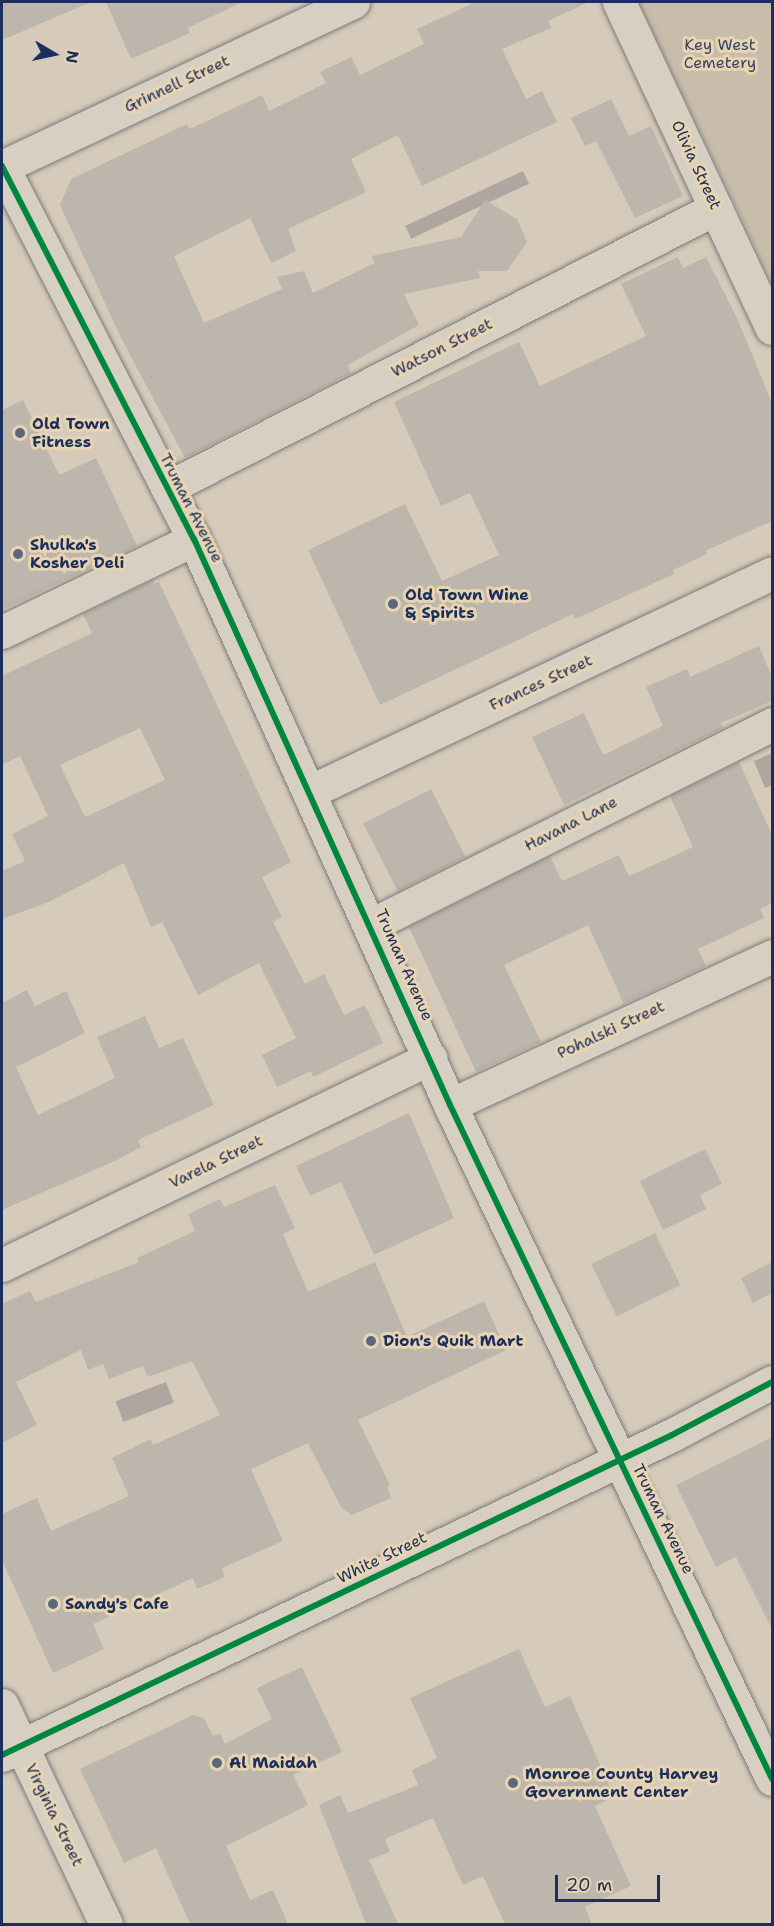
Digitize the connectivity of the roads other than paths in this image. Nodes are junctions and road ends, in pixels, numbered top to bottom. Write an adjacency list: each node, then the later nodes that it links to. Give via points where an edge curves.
1 (353, 2): 3 (street, Grinnell Street)
2 (619, 2): 4 (street, Olivia Street)
3 (2, 167): 6 (street, Truman Avenue)
4 (716, 208): 5 (street, Olivia Street); 6 (street, Watson Street)
5 (772, 328)
6 (167, 488): 7 (street, Truman Avenue)
7 (194, 539): 9 (street); 11 (street, Truman Avenue)
8 (772, 573): 11 (street, Frances Street)
9 (2, 632)
10 (772, 724): 12 (street, Havana Lane)
11 (309, 792): 12 (street, Truman Avenue)
12 (371, 925): 14 (street, Truman Avenue)
13 (772, 956): 15 (street, Pohalski Street)
14 (431, 1058): 15 (street, Truman Avenue); 16 (street, Varela Street)
15 (450, 1105): 18 (street, Truman Avenue)
16 (2, 1265)
17 (772, 1382): 18 (street, White Street)
18 (620, 1460): 20 (street, White Street); 21 (street, Truman Avenue)
19 (2, 1706): 20 (street, Virginia Street)
20 (11, 1750): 22 (street, Virginia Street)
21 (772, 1779)
22 (106, 1924)

